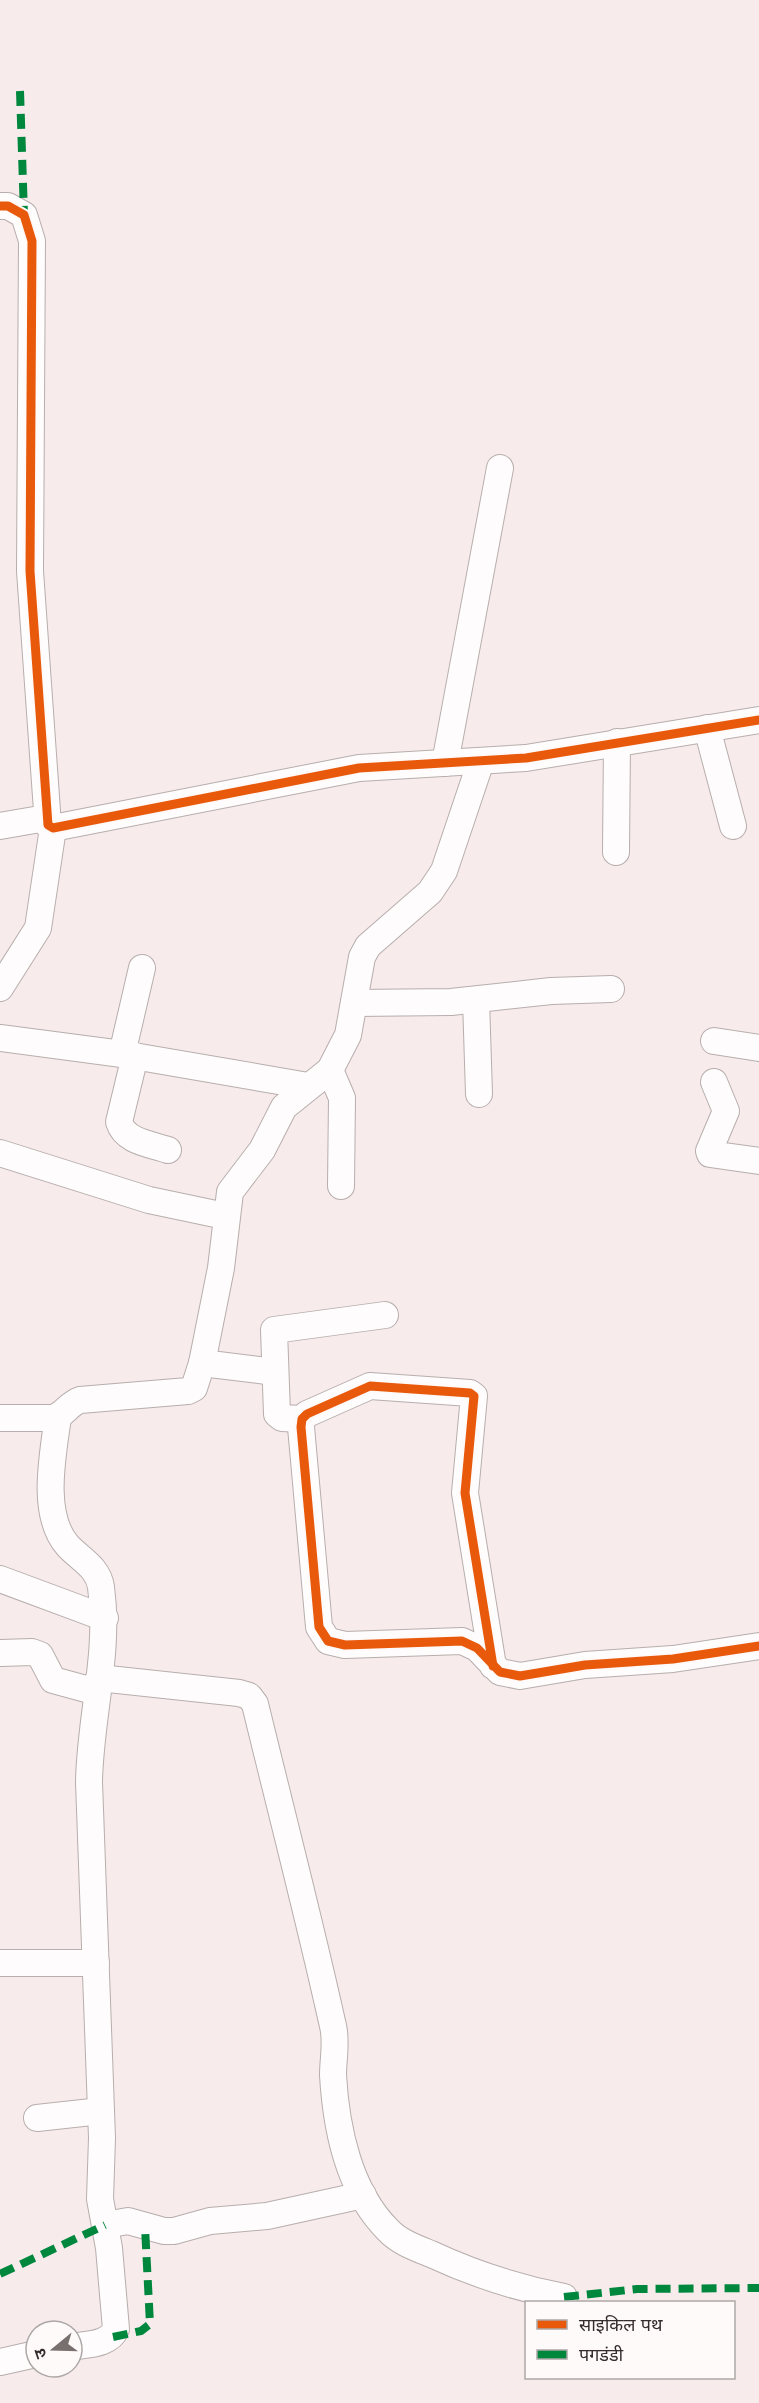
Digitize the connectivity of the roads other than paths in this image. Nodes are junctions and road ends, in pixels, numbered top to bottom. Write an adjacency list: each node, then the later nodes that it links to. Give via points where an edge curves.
1 (0, 206): 8 (street, via 24,215 32,241 30,571)
2 (500, 468): 7 (street)
3 (759, 720): 4 (street)
4 (707, 728): 5 (street); 10 (street)
5 (617, 742): 6 (street, via 526,758); 11 (street)
6 (481, 760): 7 (street); 16 (street, via 444,871 430,892 368,946)
7 (445, 763): 8 (street, via 359,768)
8 (49, 823): 9 (street); 13 (street, via 38,928)
9 (0, 826)
10 (733, 826)
11 (616, 852)
12 (142, 968): 20 (street)
13 (0, 988)
14 (611, 989): 15 (street)
15 (476, 1000): 16 (street); 24 (street)
16 (354, 1004): 21 (street, via 348,1035)
17 (0, 1038): 20 (street)
18 (714, 1041): 19 (street)
19 (759, 1048)
20 (128, 1055): 23 (street); 25 (street, via 119,1122 122,1131 128,1137)
21 (330, 1070): 23 (street); 28 (street, via 342,1098)
22 (714, 1082): 27 (street, via 726,1111 710,1154)
23 (308, 1086): 29 (street, via 278,1116 262,1150 230,1192)
24 (479, 1094)
25 (168, 1150)
26 (0, 1153): 29 (street, via 149,1200)
27 (759, 1161)
28 (341, 1185)
29 (225, 1216): 31 (street, via 221,1268)
30 (385, 1315): 32 (street, via 277,1328 273,1333)
31 (202, 1363): 32 (street); 33 (street, via 194,1388 188,1391 80,1400)
32 (275, 1372): 35 (street, via 279,1418)
33 (58, 1417): 34 (street); 37 (street, via 51,1475 57,1524 68,1546 98,1576)
34 (0, 1418)
35 (302, 1419): 40 (street, via 322,1636 345,1645 462,1641 472,1644); 40 (street, via 370,1386 474,1396 465,1493)
36 (0, 1579): 37 (street)
37 (105, 1618): 41 (street)
38 (759, 1646): 40 (street, via 520,1676)
39 (0, 1653): 41 (street, via 32,1652 44,1660 53,1680)
40 (492, 1666)
41 (98, 1685): 42 (street, via 89,1782); 46 (street, via 239,1693 249,1696 255,1704 335,2033 334,2100 339,2128)
42 (96, 1963): 43 (street); 44 (street)
43 (0, 1964)
44 (101, 2111): 45 (street); 47 (street, via 100,2199)
45 (37, 2118)
46 (363, 2195): 47 (street, via 267,2216 210,2221 174,2231 128,2221); 48 (street, via 389,2232 404,2242 472,2274)
47 (105, 2225): 49 (street, via 116,2329 113,2337 105,2341)
48 (564, 2297)
49 (84, 2345)
50 (24, 2357): 51 (street)
51 (0, 2362)

